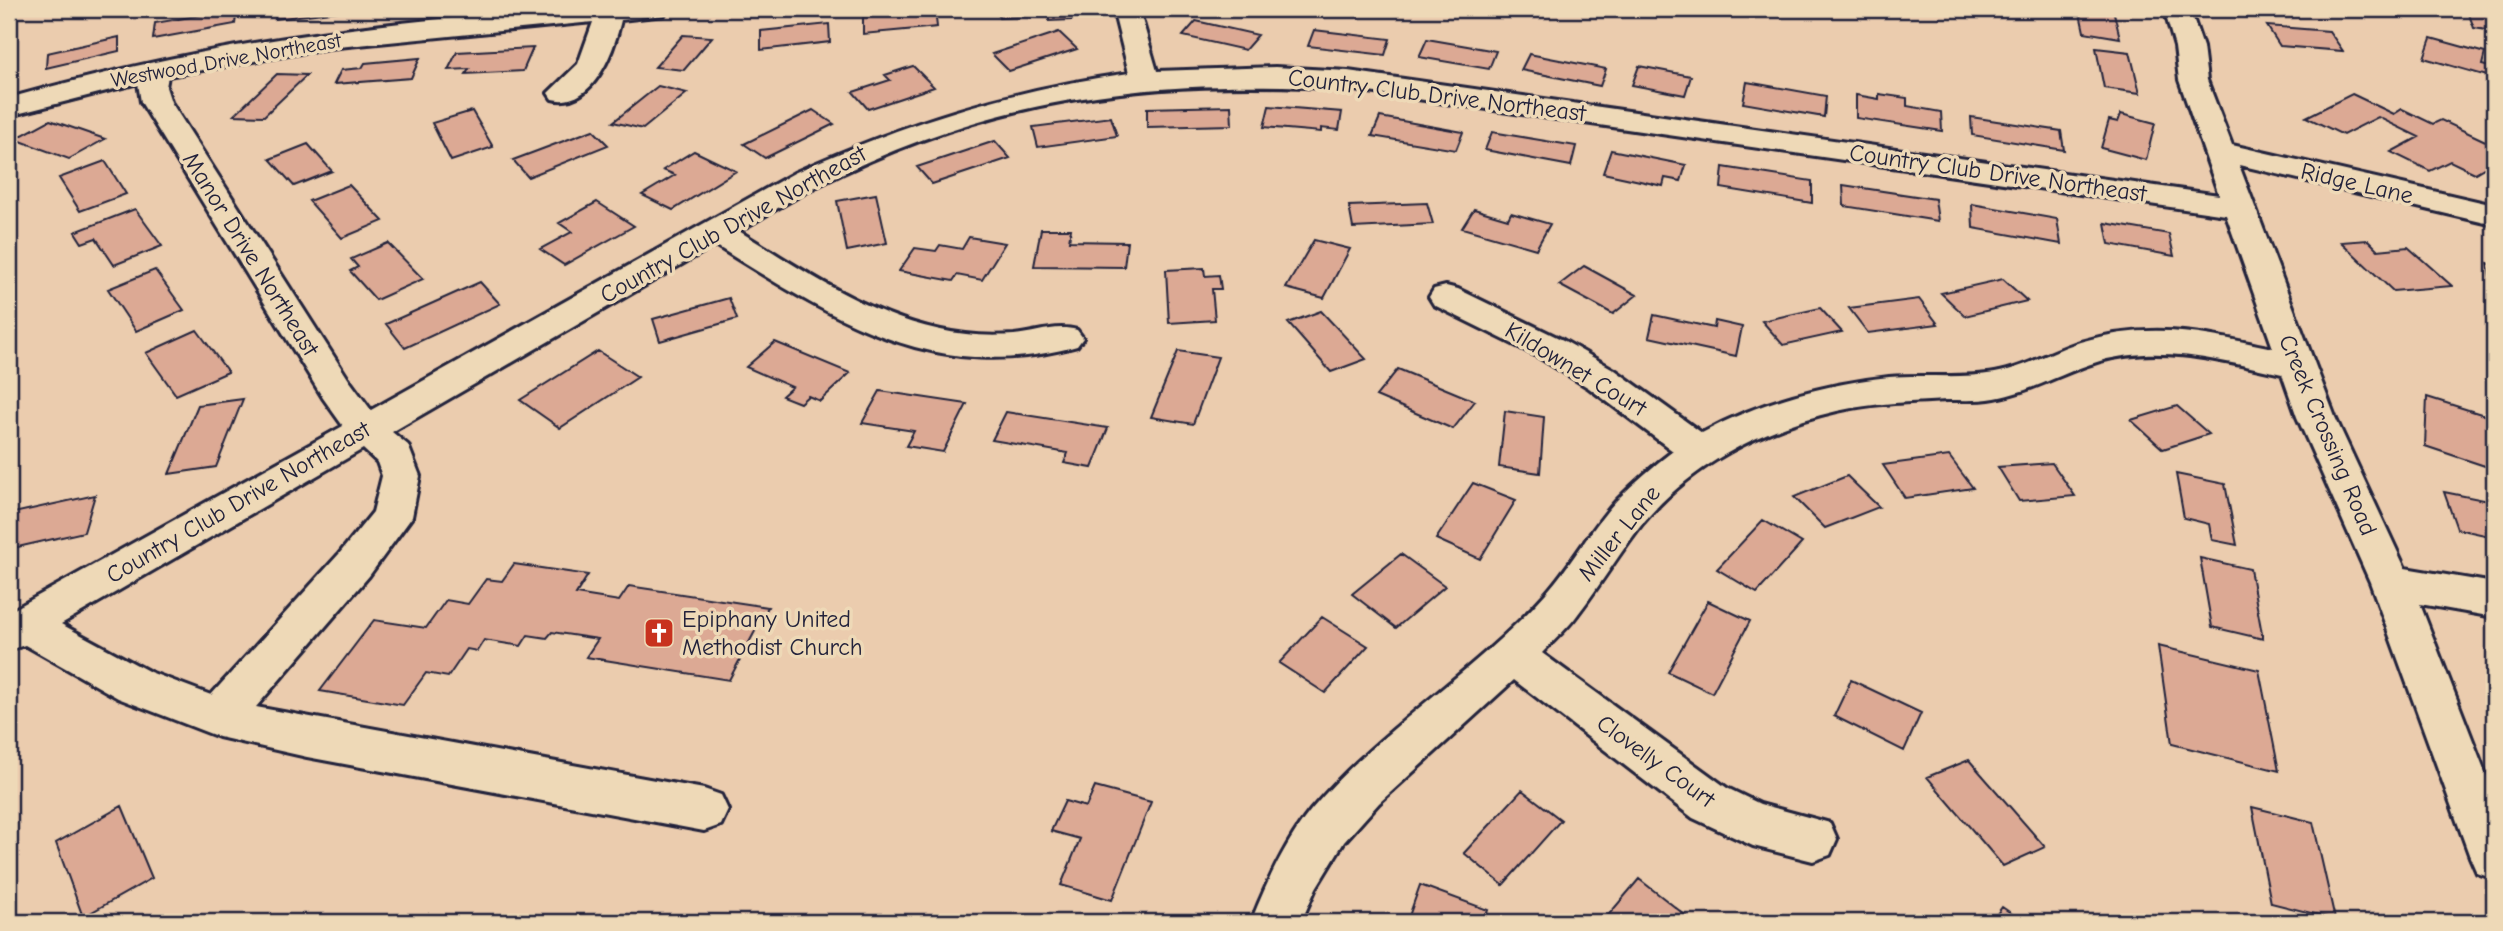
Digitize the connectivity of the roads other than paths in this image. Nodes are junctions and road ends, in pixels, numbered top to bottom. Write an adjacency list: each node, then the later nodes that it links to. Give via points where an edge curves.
1 (655, 9): 4 (street, Westwood Drive Northeast)
2 (1126, 9): 6 (street)
3 (2177, 9): 9 (street, Creek Crossing Road, via 2193,80)
4 (609, 13): 5 (street, Westwood Drive Northeast, via 374,34); 7 (street, via 590,71)
5 (154, 71): 8 (street, Westwood Drive Northeast); 16 (street, Manor Drive Northeast, via 156,102)
6 (1145, 79): 10 (street, Country Club Drive Northeast, via 1245,74 1348,80); 12 (street, Country Club Drive Northeast, via 1012,101 912,132 805,180)
7 (562, 93)
8 (9, 107)
9 (2219, 150): 10 (street, Creek Crossing Road); 11 (street, Ridge Lane)
10 (2239, 207): 15 (street, Creek Crossing Road)
11 (2494, 215)
12 (715, 230): 14 (street, via 848,311 886,328 972,348 1005,349); 16 (street, Country Club Drive Northeast)
13 (1446, 297): 17 (street, Kildownet Court, via 1602,379)
14 (1065, 338)
15 (2297, 365): 17 (street, Miller Lane, via 2195,344 2128,343 2088,352 2027,378 1993,386 1890,390 1838,398 1738,430); 18 (street, Creek Crossing Road)
16 (366, 430): 20 (street, Country Club Drive Northeast); 22 (street, Manor Drive Northeast, via 394,455 401,476 392,517)
17 (1700, 451): 21 (street, Miller Lane, via 1662,479 1630,512 1562,604)
18 (2391, 582): 19 (street); 25 (street, Creek Crossing Road)
19 (2494, 600)
20 (17, 629): 22 (street, via 134,685)
21 (1513, 655): 24 (street, Clovelly Court, via 1710,803 1753,824); 26 (street, Miller Lane, via 1362,788 1327,827 1298,873)
22 (219, 718): 23 (street)
23 (704, 810)
24 (1813, 839)
25 (2494, 857)
26 (1276, 922)

